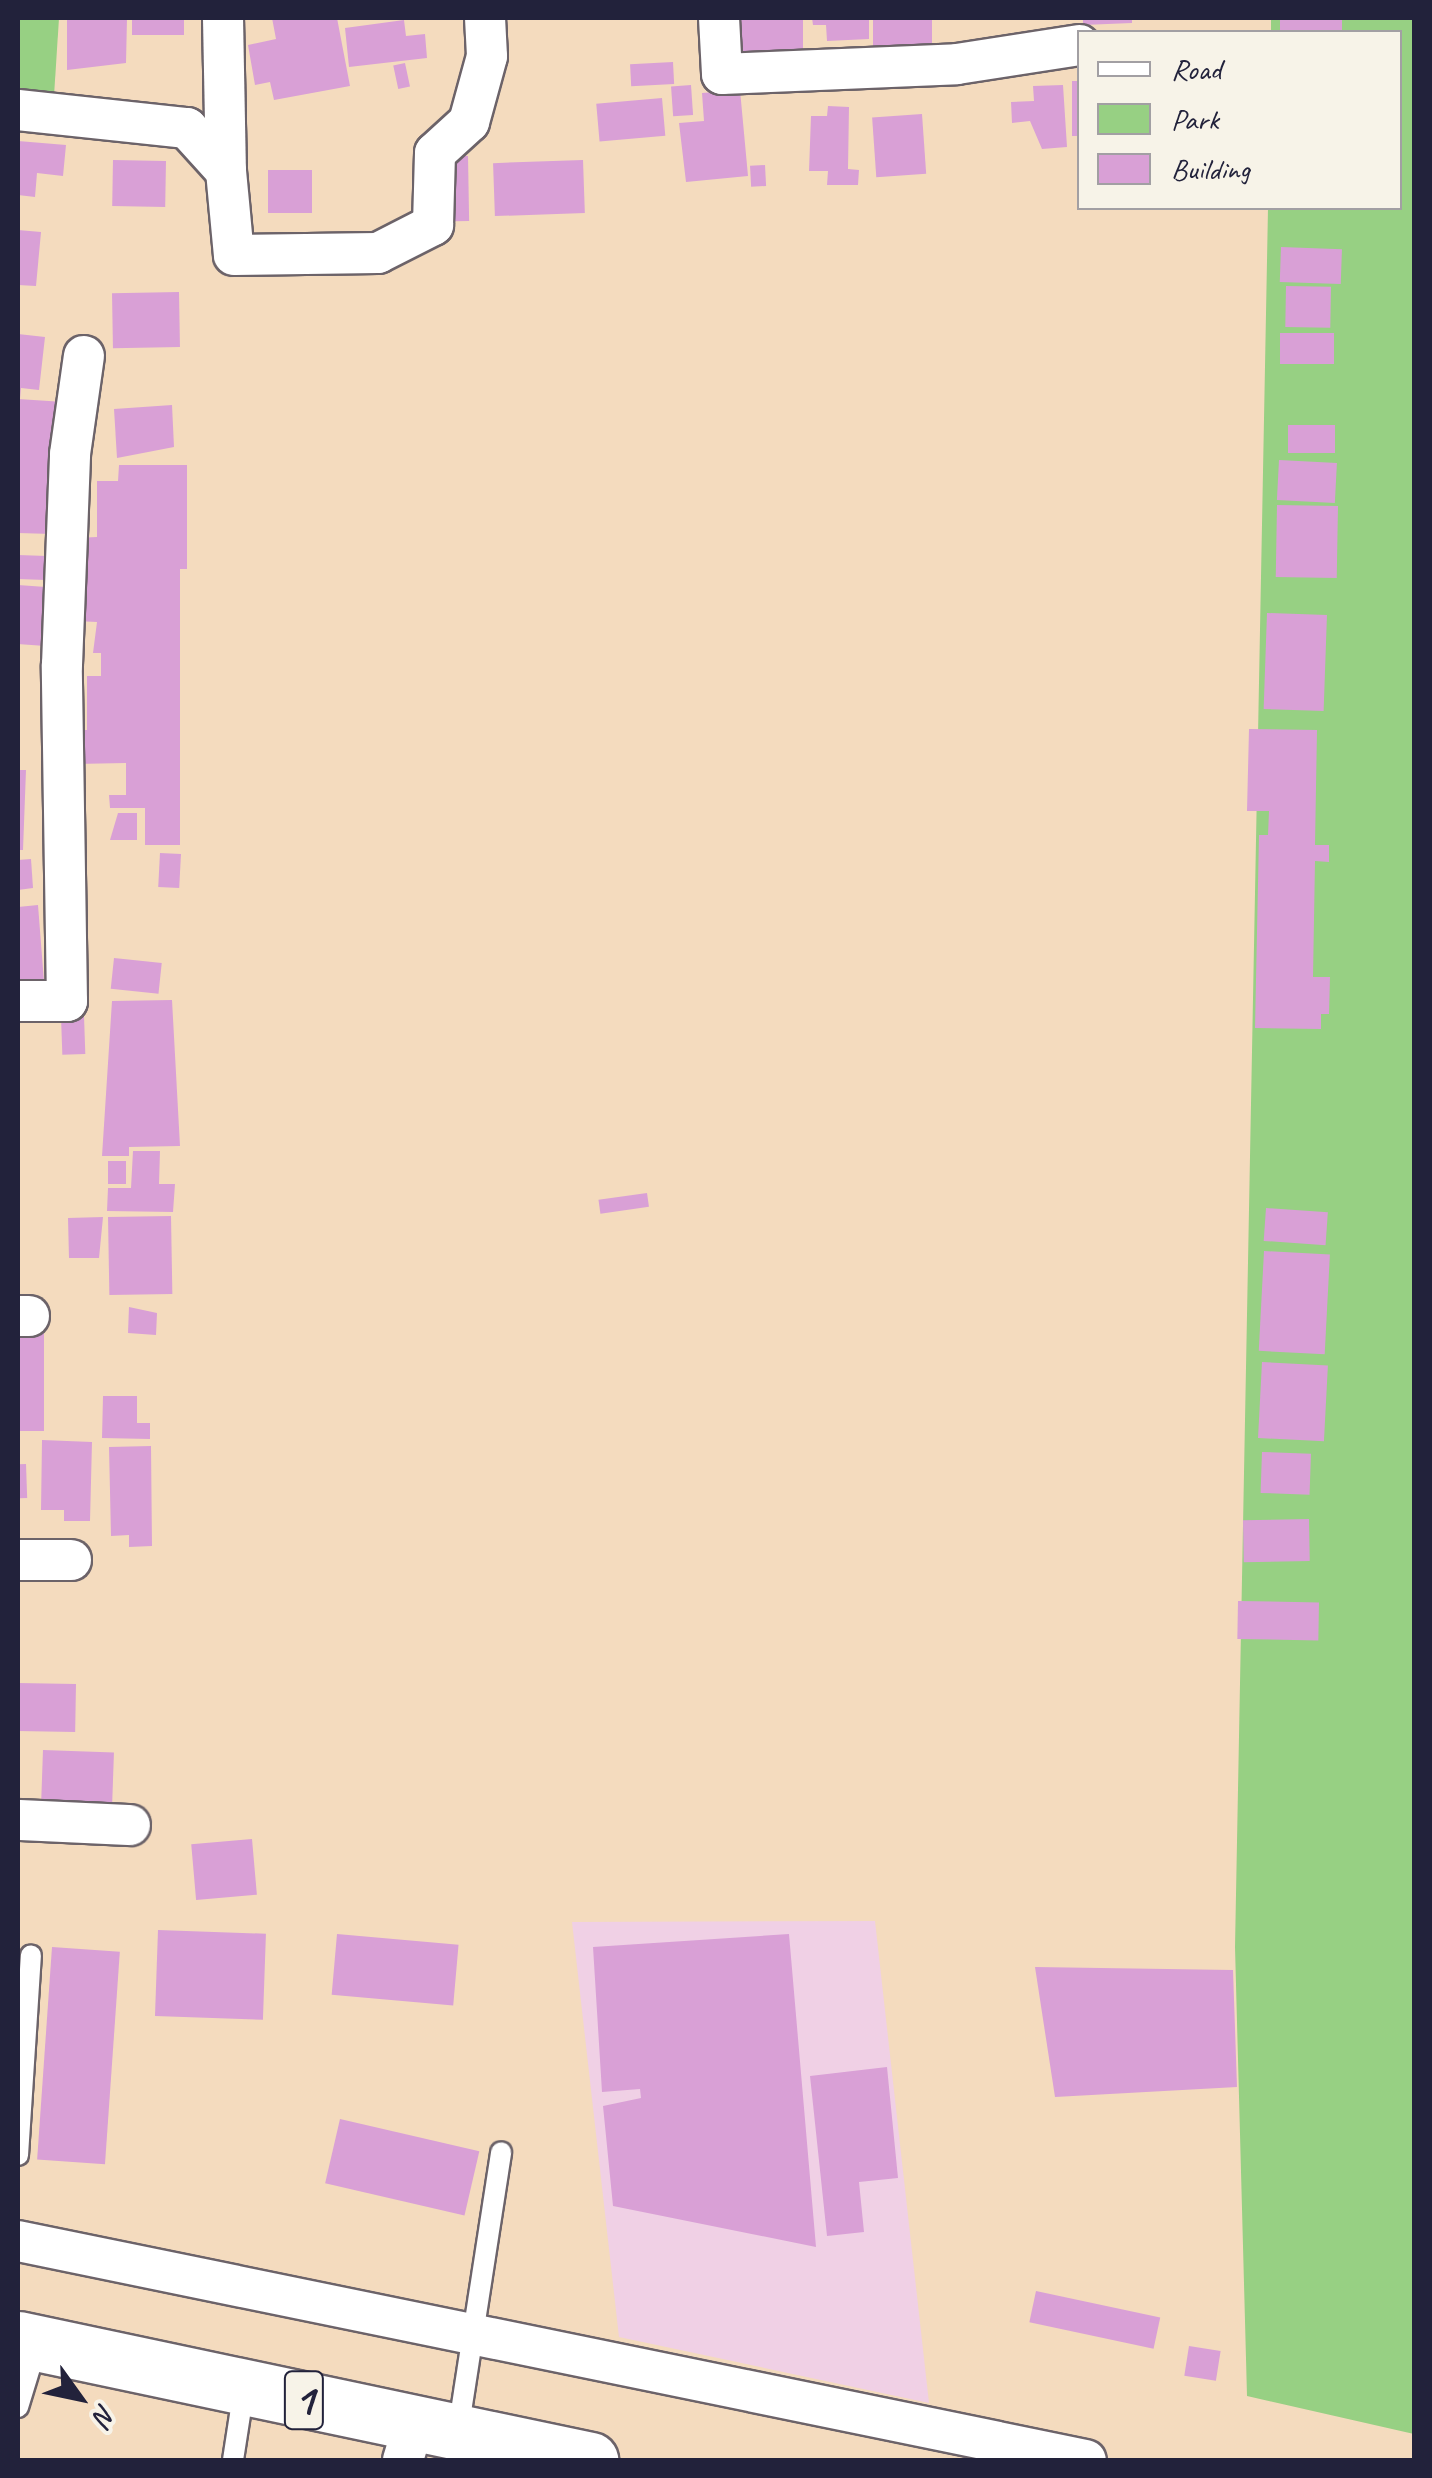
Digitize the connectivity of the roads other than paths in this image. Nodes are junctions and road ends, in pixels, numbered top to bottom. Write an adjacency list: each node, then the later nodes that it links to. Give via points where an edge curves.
1 (223, 18): 6 (street)
2 (485, 18): 6 (street, via 487,56 468,122 435,152 433,225 416,238 378,253 234,255)
3 (719, 18): 4 (street, via 722,74 957,64)
4 (1077, 46)
5 (18, 110): 6 (street, via 187,128)
6 (226, 171)
7 (84, 356): 8 (street, via 70,454 62,665 66,1001)
8 (18, 1001)
9 (18, 1560): 10 (street)
10 (71, 1560)
11 (18, 1820): 12 (street)
12 (130, 1825)
13 (31, 1955): 15 (lane)
14 (501, 2152): 17 (lane)
15 (18, 2155)
16 (18, 2241): 17 (street)
17 (473, 2332): 21 (lane); 24 (street)
18 (28, 2341): 19 (main road, 1); 20 (lane)
19 (244, 2387): 21 (main road, 1); 22 (lane)
20 (18, 2406)
21 (425, 2438): 23 (main road, 1)
22 (233, 2460)
23 (590, 2460)
24 (1086, 2460)

